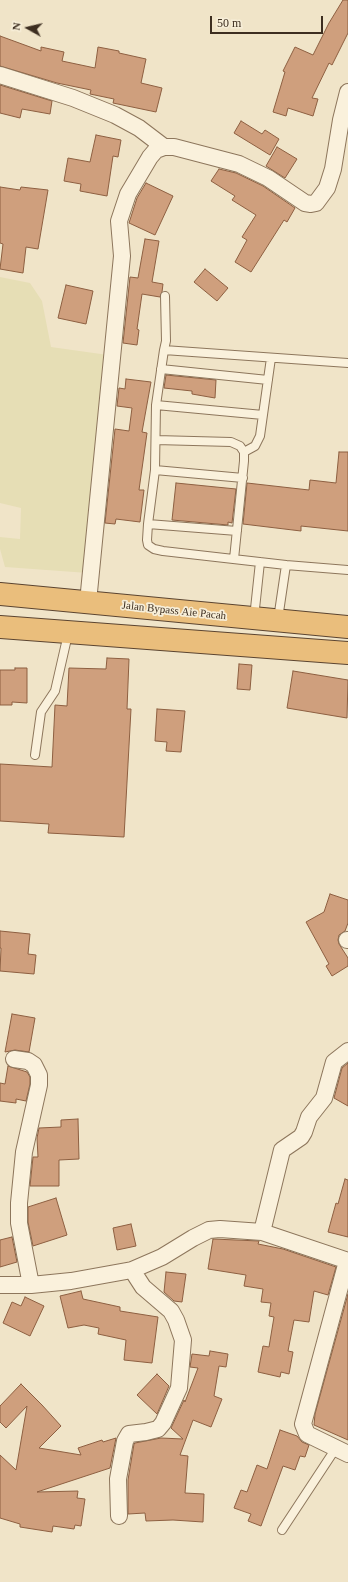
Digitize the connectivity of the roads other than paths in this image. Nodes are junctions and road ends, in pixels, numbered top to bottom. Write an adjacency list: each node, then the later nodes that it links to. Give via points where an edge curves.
1 (0, 75): 3 (street, via 73,98 115,115)
2 (348, 92): 3 (street, via 333,169 327,188 316,203 305,203 268,178 239,164 191,150)
3 (164, 146): 23 (street, via 150,156 128,194 118,221 122,256)
4 (165, 296): 5 (lane)
5 (164, 350): 6 (lane); 8 (lane)
6 (271, 358): 7 (lane); 9 (lane)
7 (348, 363)
8 (161, 369): 9 (lane); 10 (lane)
9 (268, 380): 11 (lane)
10 (156, 405): 11 (lane); 12 (lane)
11 (263, 415): 13 (lane, via 258,442)
12 (156, 440): 13 (lane, via 231,442 240,446); 14 (lane)
13 (244, 452): 15 (lane)
14 (155, 470): 15 (lane); 16 (lane)
15 (243, 478): 17 (lane)
16 (148, 524): 17 (lane); 18 (lane, via 148,545 154,549)
17 (237, 531): 18 (lane)
18 (234, 559): 19 (lane)
19 (260, 562): 20 (lane); 24 (lane)
20 (286, 565): 21 (lane); 25 (lane)
21 (348, 570)
22 (0, 594): 23 (highway, Jalan Bypass Aie Pacah)
23 (88, 602): 24 (highway, Jalan Bypass Aie Pacah)
24 (254, 619): 25 (highway, Jalan Bypass Aie Pacah)
25 (277, 622): 27 (highway, Jalan Bypass Aie Pacah)
26 (0, 627): 28 (highway)
27 (348, 627)
28 (68, 632): 29 (highway); 30 (lane, via 54,691 41,712)
29 (348, 653)
30 (35, 755)
31 (348, 1051): 33 (street, via 334,1062 324,1098 301,1137 282,1150)
32 (14, 1059): 37 (street, via 34,1064 39,1075 24,1152 19,1203 19,1223)
33 (262, 1232): 34 (street); 35 (street, via 209,1230 162,1257)
34 (347, 1261): 38 (street, via 303,1424 307,1434)
35 (132, 1270): 37 (street); 39 (street, via 144,1287 171,1311 183,1340 179,1388 163,1423 158,1429 130,1434 125,1441 118,1479)
36 (0, 1285): 37 (street)
37 (32, 1285)
38 (342, 1451): 40 (lane)
39 (119, 1516)
40 (282, 1530)

